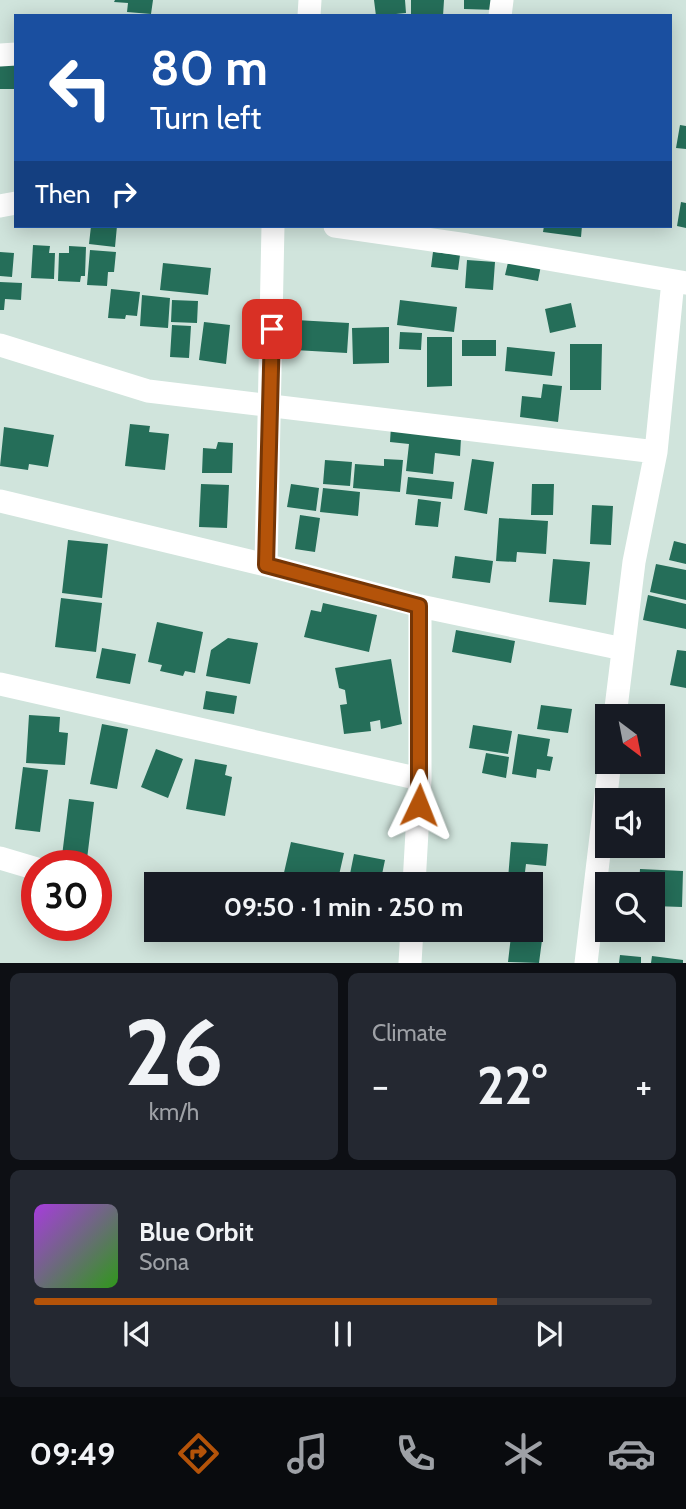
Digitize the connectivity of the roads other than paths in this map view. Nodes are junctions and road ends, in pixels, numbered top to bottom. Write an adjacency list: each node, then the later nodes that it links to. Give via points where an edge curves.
1 (273, 228): 6 (street)
2 (365, 228): 3 (street)
3 (468, 235): 4 (street)
4 (679, 282): 7 (street)
5 (0, 345): 6 (street, via 149,391)
6 (271, 407): 7 (street); 9 (street)
7 (656, 452): 11 (street, via 634,562)
8 (0, 501): 9 (street)
9 (266, 565): 10 (street)
10 (419, 606): 11 (street); 15 (street)
11 (623, 649): 13 (street)
12 (0, 684): 15 (street)
13 (616, 704)
14 (608, 774): 21 (street)
15 (420, 779): 18 (street)
16 (0, 858): 17 (street)
17 (21, 864)
18 (415, 872)
19 (411, 942): 20 (street)
20 (410, 963)
21 (586, 963)

